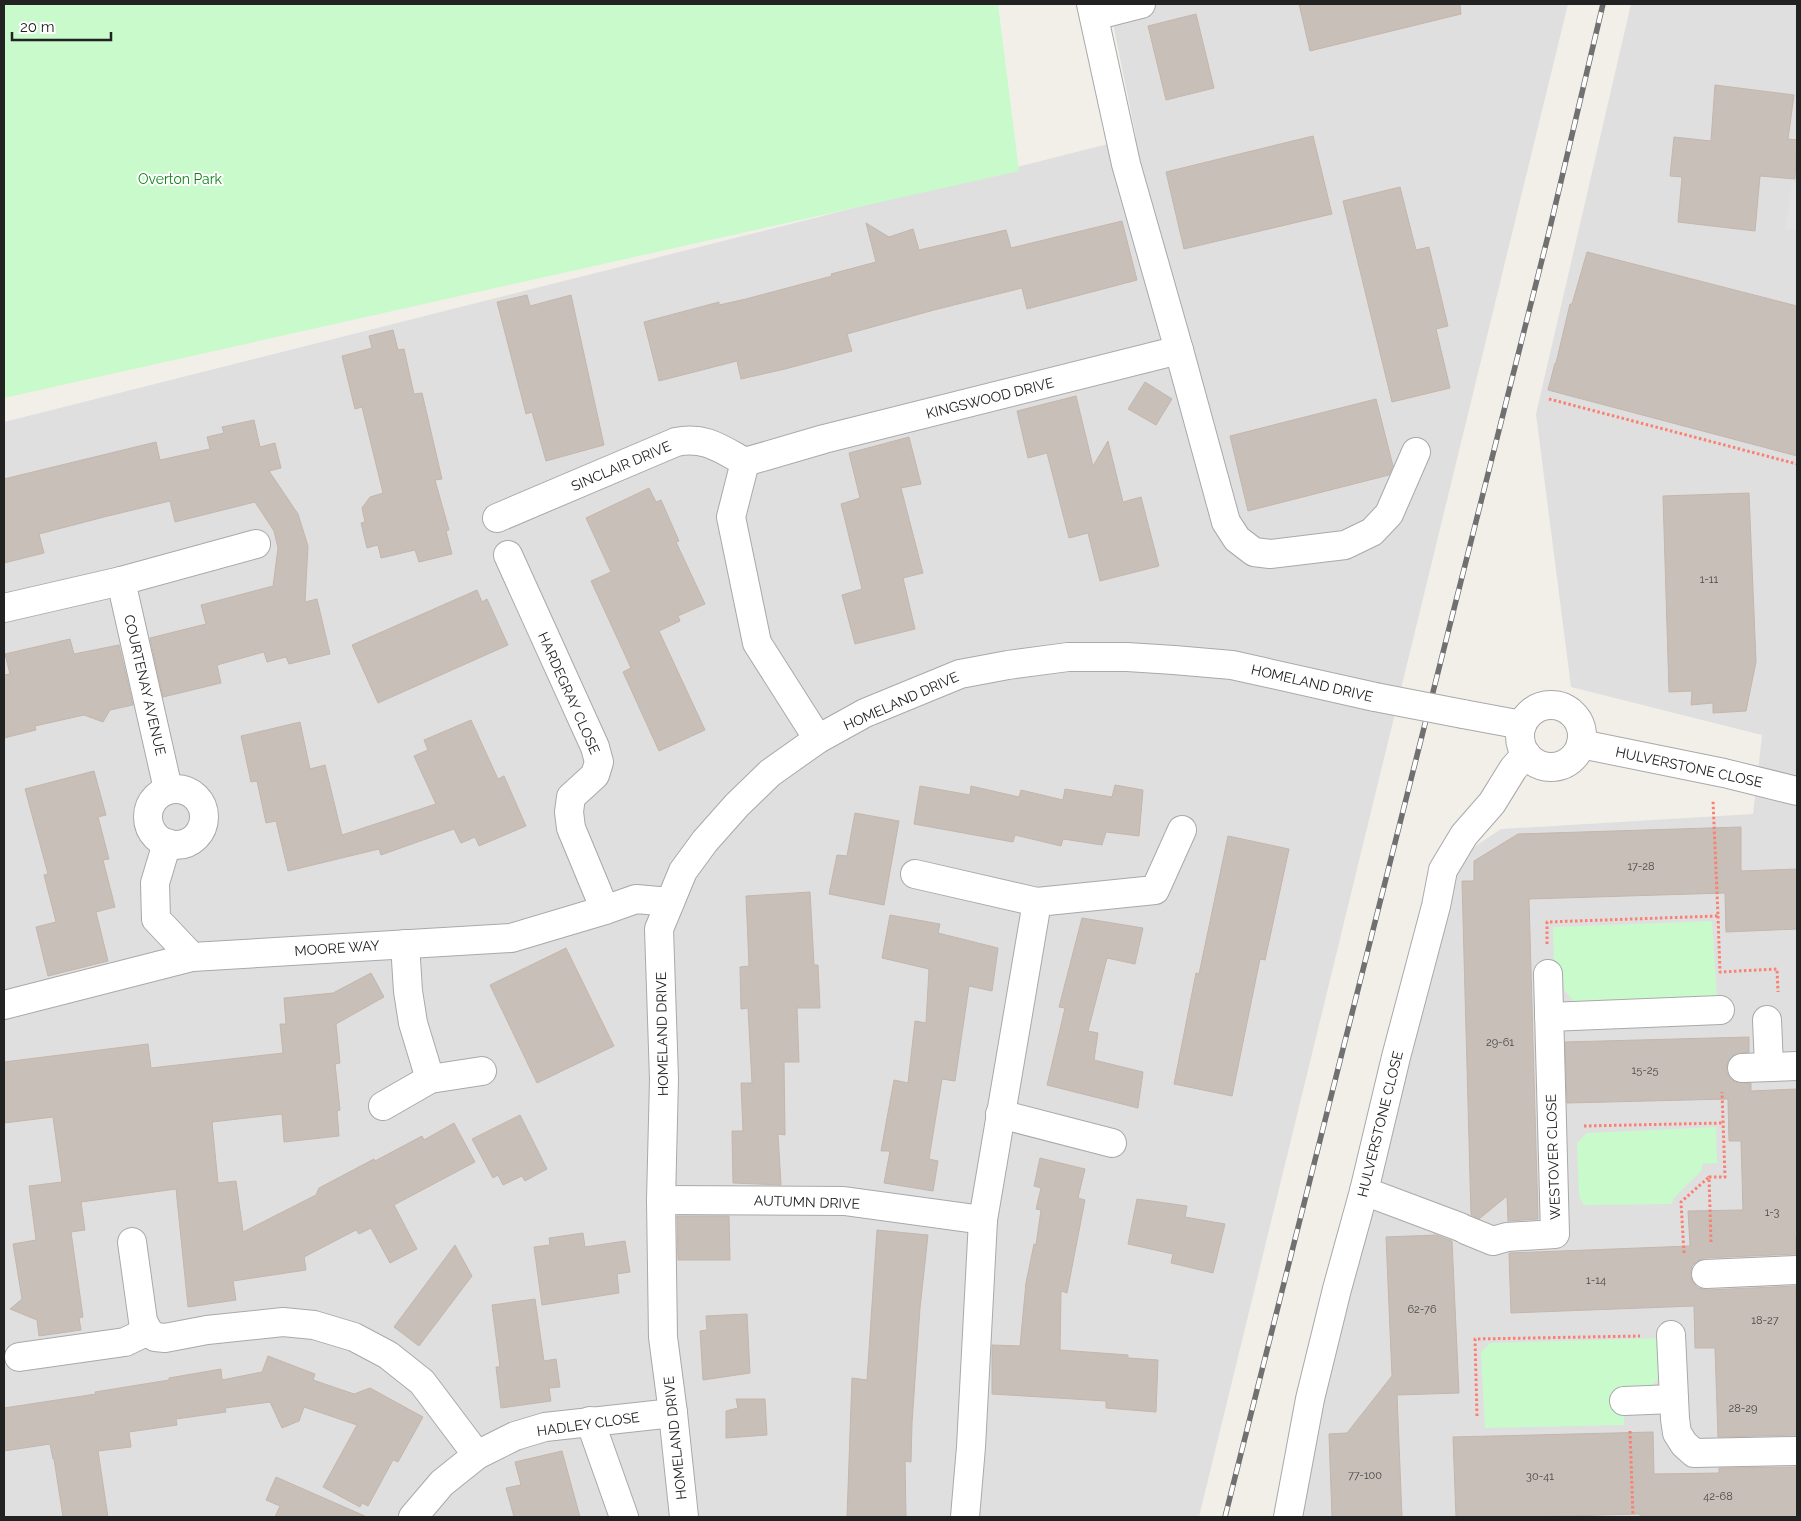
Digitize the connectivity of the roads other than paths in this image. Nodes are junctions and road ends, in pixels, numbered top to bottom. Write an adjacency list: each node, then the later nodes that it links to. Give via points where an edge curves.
1 (1140, 4): 2 (street)
2 (1092, 10): 3 (street, via 1126,164)
3 (1179, 350): 4 (street, via 1226,522 1237,539 1254,552 1270,554 1346,545 1372,532 1389,514); 5 (street, KINGSWOOD DRIVE, via 824,439)
4 (1416, 452)
5 (745, 462): 6 (street, SINCLAIR DRIVE, via 709,443 691,439 676,442); 12 (street, via 730,517 757,643)
6 (497, 518)
7 (256, 544): 9 (street)
8 (508, 555): 22 (street, HARDEGRAY CLOSE, via 595,747 599,762 595,775 571,797 569,812 571,828)
9 (121, 581): 10 (street); 15 (street, COURTENAY AVENUE)
10 (4, 608)
11 (1522, 725): 12 (street, HOMELAND DRIVE, bridge, via 1232,665 1126,657 1068,657 960,674 866,713); 13 (street, via 1537,709 1548,705 1561,707 1577,720); 14 (street, via 1520,732)
12 (818, 739): 20 (street, HOMELAND DRIVE, via 770,773 730,812 683,871)
13 (1581, 744): 14 (street, via 1572,759 1550,767 1534,762); 16 (street, HULVERSTONE CLOSE, via 1711,770)
14 (1526, 754): 38 (street, HULVERSTONE CLOSE, via 1492,803 1464,835 1443,870)
15 (168, 789): 18 (street, via 153,799 147,816 153,832); 18 (street, via 187,791 195,796 204,813 200,831 194,838 176,845)
16 (1797, 792)
17 (1182, 830): 21 (street, via 1155,890)
18 (167, 843): 24 (street, via 155,883 156,919)
19 (915, 874): 21 (street)
20 (670, 902): 22 (street, MOORE WAY, via 636,898); 39 (street, HOMELAND DRIVE, via 659,929 664,1079)
21 (1037, 902): 36 (street)
22 (605, 910): 23 (street, MOORE WAY, via 511,938)
23 (405, 944): 24 (street, MOORE WAY); 34 (street, via 413,1023)
24 (192, 957): 26 (street, MOORE WAY)
25 (1548, 974): 28 (street, WESTOVER CLOSE)
26 (4, 1005)
27 (1720, 1010): 28 (street)
28 (1549, 1017): 38 (street, WESTOVER CLOSE, via 1556,1234 1493,1241)
29 (1767, 1020): 30 (street)
30 (1769, 1066): 31 (street); 33 (street)
31 (1797, 1066)
32 (482, 1071): 34 (street)
33 (1732, 1076)
34 (430, 1078): 35 (street)
35 (383, 1106)
36 (1000, 1114): 37 (street); 40 (street)
37 (1112, 1143)
38 (1364, 1191): 57 (street, HULVERSTONE CLOSE, via 1310,1399)
39 (661, 1200): 40 (street, AUTUMN DRIVE, via 844,1201); 49 (street, HOMELAND DRIVE, via 663,1337)
40 (983, 1220): 56 (street)
41 (132, 1242): 44 (street, via 142,1321)
42 (1797, 1270): 43 (street)
43 (1709, 1274)
44 (148, 1331): 46 (street, via 125,1342); 52 (street, via 155,1337 164,1338 283,1322 314,1325 354,1337 388,1355 422,1382)
45 (1671, 1335): 47 (street)
46 (19, 1357)
47 (1674, 1399): 48 (street); 51 (street, via 1677,1433 1694,1453)
48 (1626, 1401)
49 (673, 1413): 50 (street, HADLEY CLOSE); 55 (street, HOMELAND DRIVE)
50 (590, 1422): 52 (street, HADLEY CLOSE, via 545,1426); 54 (street)
51 (1797, 1451)
52 (476, 1455): 53 (street, HADLEY CLOSE, via 442,1483)
53 (413, 1517)
54 (624, 1517)
55 (684, 1517)
56 (965, 1517)
57 (1288, 1517)

